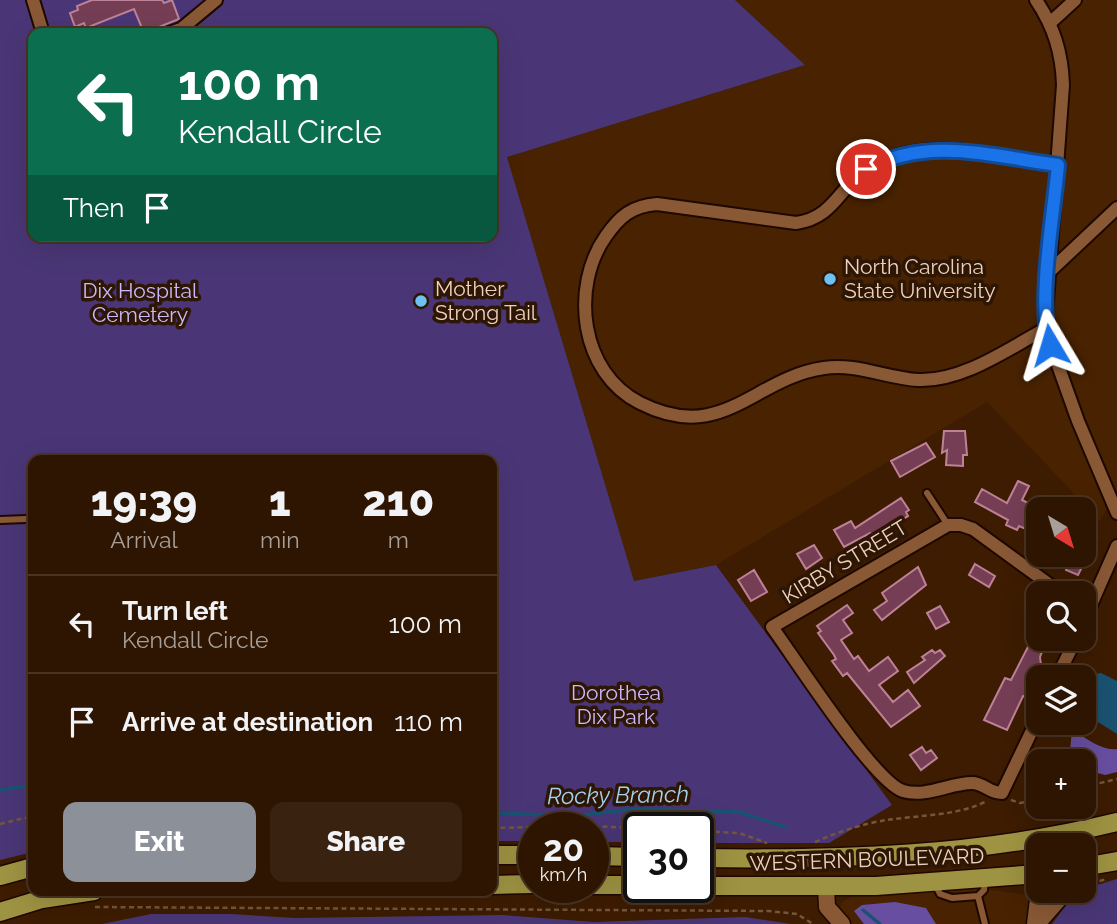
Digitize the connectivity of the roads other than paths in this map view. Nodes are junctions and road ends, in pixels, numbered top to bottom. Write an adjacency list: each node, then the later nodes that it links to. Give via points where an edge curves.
1 (33, 0): 6 (street)
2 (216, 0): 7 (street)
3 (1036, 0): 5 (street)
4 (1075, 0): 5 (street)
5 (1051, 22): 8 (street, via 1063,72)
6 (41, 28)
7 (182, 28)
8 (1058, 165): 10 (street); 11 (street, via 937,149 906,153 866,169 822,215 796,223 638,205 600,244 586,276 584,307 590,341 619,387 642,404 686,415 735,408 793,376 824,368 855,368 919,380 936,378 975,366)
9 (1117, 208): 10 (street)
10 (1047, 274): 11 (street)
11 (1045, 329): 13 (street)
12 (927, 493): 16 (lane)
13 (1117, 513)
14 (26, 519): 15 (lane)
15 (0, 520)
16 (948, 525): 18 (street, via 973,529); 20 (street, KIRBY STREET, via 772,627 864,754 896,788 917,792 979,783 990,792 1002,793)
17 (1117, 547): 19 (street)
18 (1044, 581)
19 (1096, 592)
20 (1030, 735)
21 (1117, 822): 22 (main road, WESTERN BOULEVARD)
22 (1085, 830): 23 (main road); 27 (main road, WESTERN BOULEVARD, via 949,852)
23 (1079, 833)
24 (497, 855): 25 (main road)
25 (518, 855)
26 (714, 858): 27 (main road, WESTERN BOULEVARD)
27 (825, 859): 37 (main road)
28 (1096, 867): 29 (main road)
29 (1116, 867): 31 (street)
30 (28, 868): 32 (main road)
31 (1096, 872)
32 (0, 876)
33 (1026, 877): 38 (main road, WESTERN BOULEVARD)
34 (497, 884): 35 (main road)
35 (518, 884)
36 (714, 886): 37 (main road, WESTERN BOULEVARD)
37 (826, 887): 38 (main road, WESTERN BOULEVARD, via 935,884); 43 (street, via 829,911)
38 (982, 888): 44 (lane)
39 (92, 899): 42 (main road, via 42,900)
40 (1038, 903): 45 (street)
41 (1055, 903): 45 (street)
42 (0, 912)
43 (842, 924)
44 (985, 924)
45 (1036, 924)

